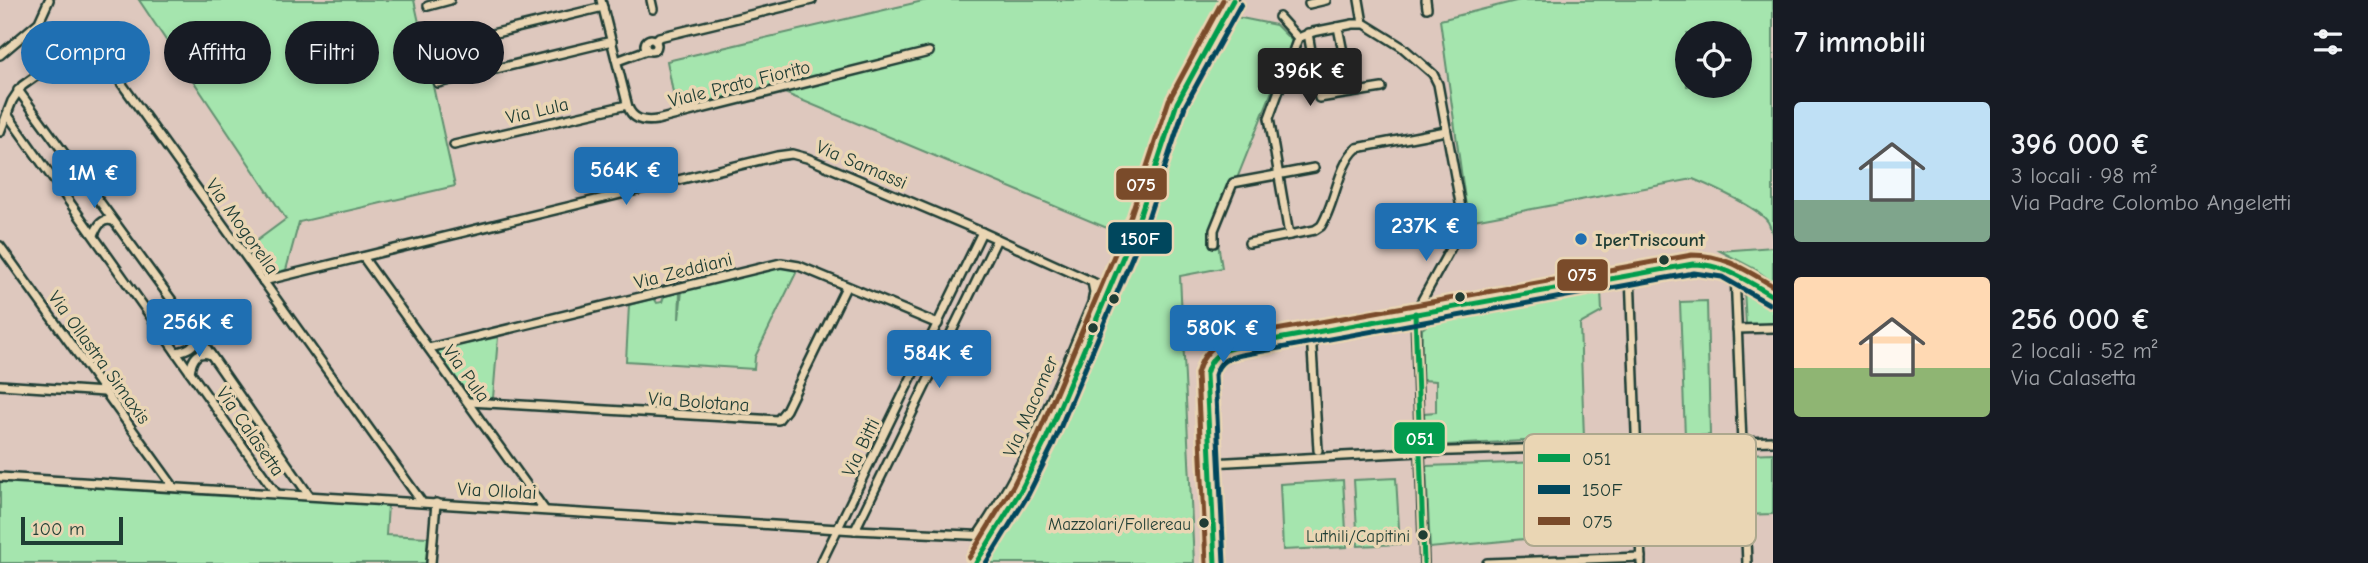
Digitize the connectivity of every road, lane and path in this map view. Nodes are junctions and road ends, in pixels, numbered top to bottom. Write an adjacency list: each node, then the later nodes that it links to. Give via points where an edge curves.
1 (50, 0): 18 (street, via 39,22)
2 (450, 0): 9 (street)
3 (811, 0): 19 (street, via 651,39 644,46 647,50)
4 (1233, 0): 45 (main road, via 1177,103 1144,206)
5 (1326, 0): 8 (street)
6 (1359, 0): 11 (street)
7 (602, 4): 13 (street); 16 (street)
8 (1309, 4)
9 (428, 6)
10 (1279, 17): 15 (street)
11 (1363, 23): 12 (street); 26 (street, via 1402,47 1433,74)
12 (1338, 27): 14 (street); 23 (street)
13 (504, 30)
14 (1308, 33): 15 (street); 23 (street, via 1319,98)
15 (1298, 38): 30 (street, via 1269,118)
16 (612, 41): 19 (street); 20 (street)
17 (929, 52): 24 (street, Viale Prato Fiorito, via 657,120 637,118)
18 (0, 55)
19 (617, 61): 24 (street)
20 (504, 67)
21 (1382, 88): 23 (street)
22 (18, 90): 25 (street); 31 (street, Via Calasetta); 42 (street, Via Mogorella, via 89,38)
23 (1350, 93)
24 (627, 105): 28 (street, Via Lula)
25 (7, 114): 27 (street); 33 (street, Via Calasetta)
26 (1446, 131): 34 (street, via 1355,149 1321,226); 47 (street, via 1463,219)
27 (0, 132)
28 (454, 145)
29 (1314, 168): 30 (street)
30 (1278, 174): 34 (street); 36 (street, via 1233,183 1214,230)
31 (114, 221): 33 (street, via 102,222); 52 (street, Via Calasetta)
32 (982, 232): 35 (street, Via Samassi); 39 (street, Via Samassi, via 792,154); 48 (street, Via Bitti)
33 (94, 235): 54 (street, Via Calasetta)
34 (1289, 235): 37 (street)
35 (997, 239): 43 (street, Via Samassi); 74 (street, Via Bitti)
36 (1214, 243)
37 (1249, 243)
38 (0, 246): 58 (street, Via Ollastra Simaxis)
39 (363, 257): 42 (street, Via Samassi); 53 (street, Via Pula)
40 (1735, 272): 41 (street, via 1699,263); 46 (street); 50 (street)
41 (1630, 274): 47 (street); 60 (street)
42 (263, 281): 70 (street, Via Mogorella)
43 (1092, 282): 45 (street, Via Samassi); 75 (street, Via Macomer, via 1093,300 1042,423)
44 (846, 287): 48 (street, Via Zeddiani); 53 (street, Via Zeddiani, via 778,263); 59 (street, Via Bolotana, via 778,420)
45 (1110, 290): 76 (main road, via 1040,454)
46 (1773, 296)
47 (1415, 313): 51 (street); 64 (street)
48 (938, 324): 73 (street, Via Bitti)
49 (1773, 328): 50 (street)
50 (1737, 329): 61 (street)
51 (1311, 332): 63 (street); 65 (street, via 1230,348 1211,358 1206,382)
52 (198, 336): 54 (street, via 190,349); 55 (street, Via Calasetta)
53 (429, 348): 59 (street, Via Pula)
54 (176, 352): 56 (street, Via Calasetta)
55 (211, 356): 56 (street, via 197,355); 69 (street, Via Calasetta)
56 (190, 372): 68 (street, Via Calasetta)
57 (0, 385): 58 (street)
58 (104, 392): 67 (street, Via Ollastra Simaxis)
59 (468, 402): 72 (street, Via Pula)
60 (1637, 434)
61 (1742, 434)
62 (1524, 449): 64 (street)
63 (1318, 450)
64 (1419, 452): 65 (street); 82 (street)
65 (1211, 463): 81 (street)
66 (0, 477): 67 (street, Via Ollolai)
67 (173, 486): 68 (street, Via Ollolai)
68 (276, 493): 69 (street, Via Ollolai)
69 (308, 494): 70 (street, Via Ollolai)
70 (421, 501): 71 (street, Via Ollolai)
71 (436, 503): 72 (street, Via Ollolai); 78 (street)
72 (544, 509): 73 (street, Via Ollolai)
73 (838, 528): 74 (street, Via Ollolai); 79 (street, Via Bitti)
74 (855, 530): 75 (street, Via Ollolai)
75 (978, 535): 76 (street, Via Ollolai)
76 (992, 536): 80 (main road)
77 (1641, 560): 83 (street)
78 (431, 563)
79 (821, 563)
80 (976, 563)
81 (1215, 563)
82 (1424, 563)
83 (1487, 563)

